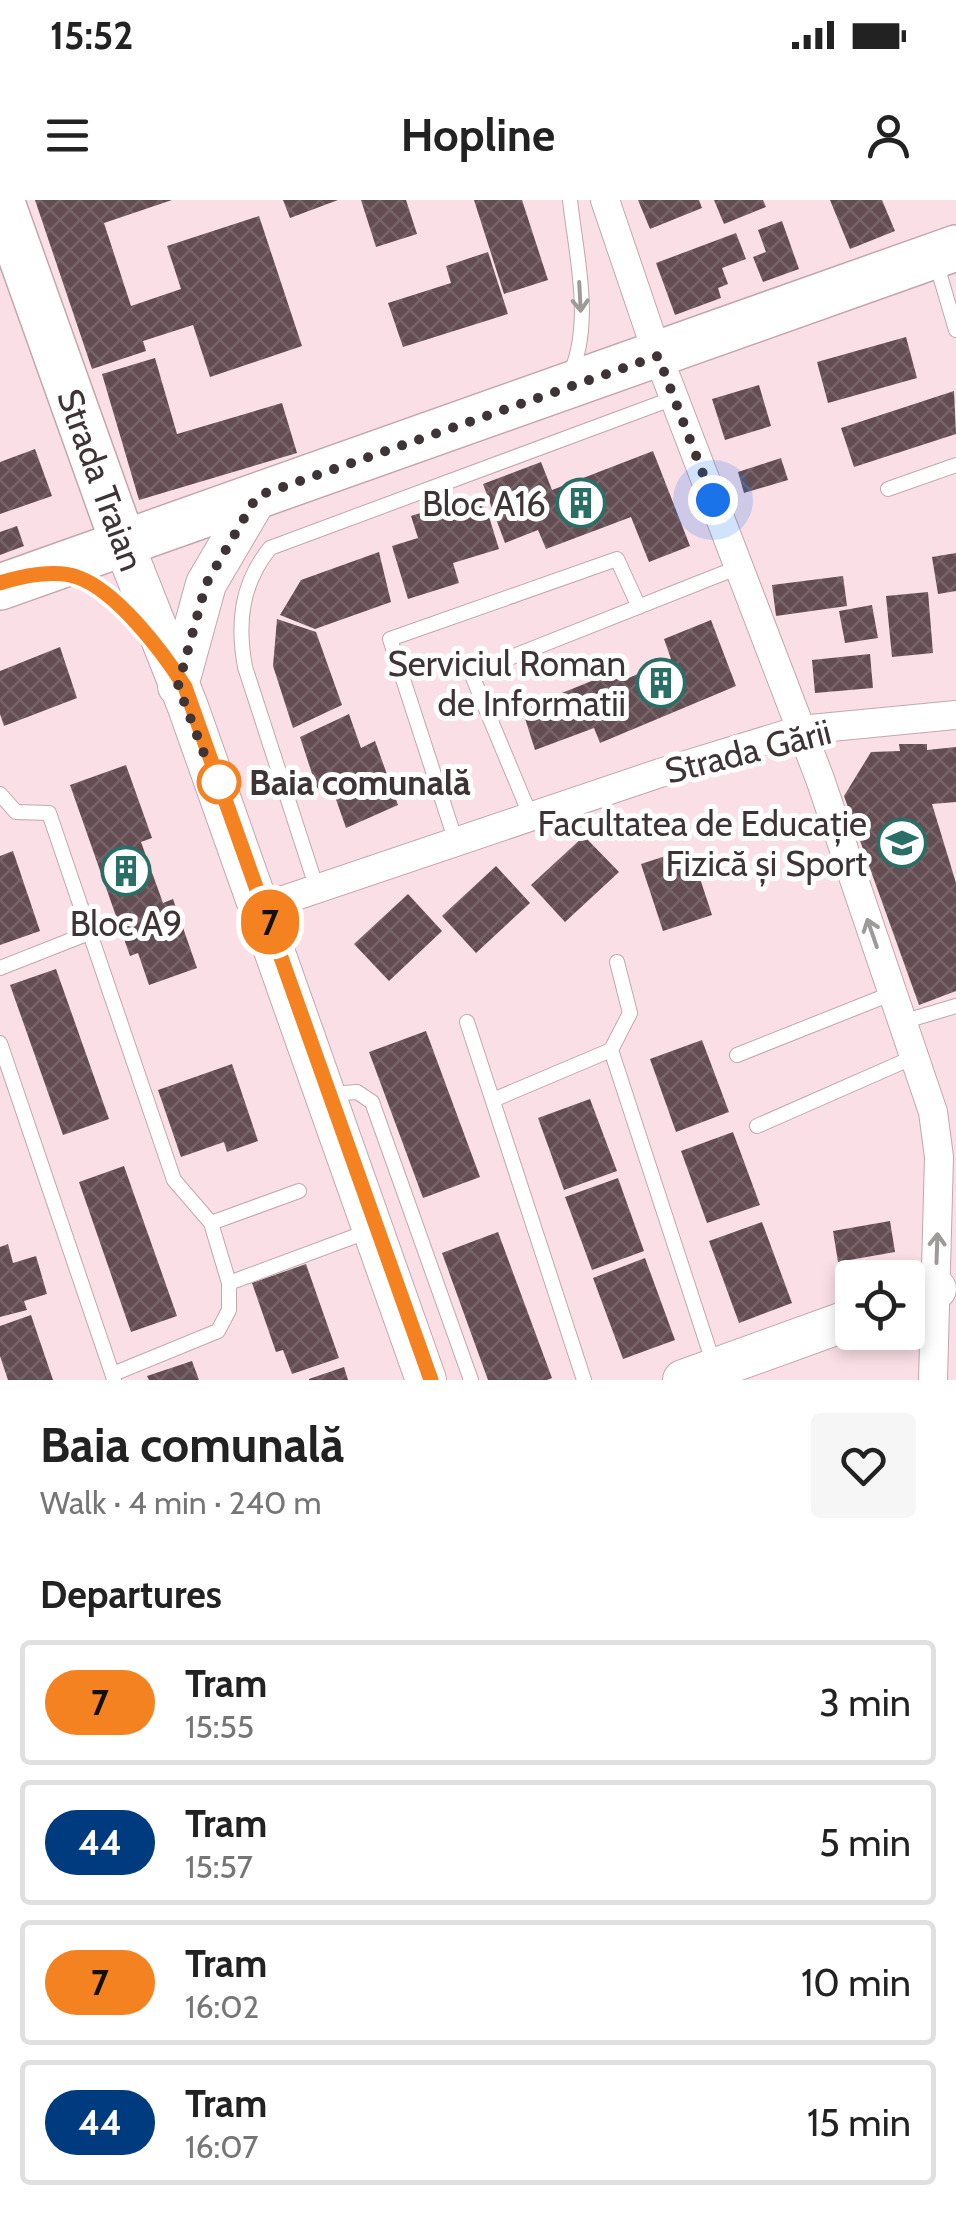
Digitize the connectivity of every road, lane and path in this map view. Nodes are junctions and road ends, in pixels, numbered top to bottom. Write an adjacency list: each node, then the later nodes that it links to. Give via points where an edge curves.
1 (1, 200): 12 (main road, Strada Traian)
2 (570, 200): 7 (lane, one-way to 7, via 581,325)
3 (605, 200): 6 (street)
4 (945, 252): 5 (lane); 6 (main road)
5 (956, 330)
6 (658, 356): 7 (main road); 8 (street)
7 (561, 391): 11 (main road)
8 (674, 398): 13 (street); 22 (lane, via 270,548 254,568 240,636 244,667)
9 (956, 465): 10 (lane)
10 (888, 489)
11 (257, 496): 12 (main road); 16 (main road, via 206,584)
12 (124, 545): 14 (main road); 16 (main road, Strada Traian)
13 (739, 567): 15 (lane); 18 (street)
14 (0, 587)
15 (639, 607): 20 (lane, via 471,672); 21 (lane, via 617,558 390,639)
16 (178, 686): 23 (main road, Strada Traian)
17 (956, 715): 18 (street, Strada Gării)
18 (800, 730): 20 (street, Strada Gării); 27 (street, one-way to 18)
19 (0, 794): 24 (lane, via 16,812 49,813)
20 (531, 816): 21 (street, Strada Gării)
21 (456, 842): 22 (street, Strada Gării)
22 (317, 889): 23 (street, Strada Gării)
23 (260, 908): 35 (main road, Strada Traian)
24 (89, 933): 26 (lane); 40 (lane, via 174,1180)
25 (616, 962): 32 (lane, via 630,1013)
26 (0, 968)
27 (892, 993): 30 (street); 33 (lane)
28 (956, 1006): 30 (lane)
29 (467, 1022): 36 (lane)
30 (902, 1022): 34 (street)
31 (0, 1043): 48 (lane)
32 (611, 1050): 36 (lane); 47 (lane)
33 (737, 1055)
34 (914, 1057): 37 (lane); 39 (street, via 933,1112)
35 (326, 1094): 41 (main road, Strada Traian); 50 (lane, via 357,1092 372,1102)
36 (493, 1100): 51 (lane)
37 (756, 1126)
38 (300, 1191): 40 (lane)
39 (947, 1202): 42 (street, one-way to 39)
40 (211, 1224): 43 (lane)
41 (371, 1230): 43 (lane); 49 (main road, Strada Traian)
42 (925, 1283)
43 (229, 1284): 48 (lane, via 229,1310 218,1330)
44 (925, 1306): 46 (street)
45 (835, 1325): 47 (main road)
46 (941, 1367)
47 (699, 1374)
48 (114, 1377)
49 (426, 1380)
50 (471, 1380)
51 (584, 1380)

